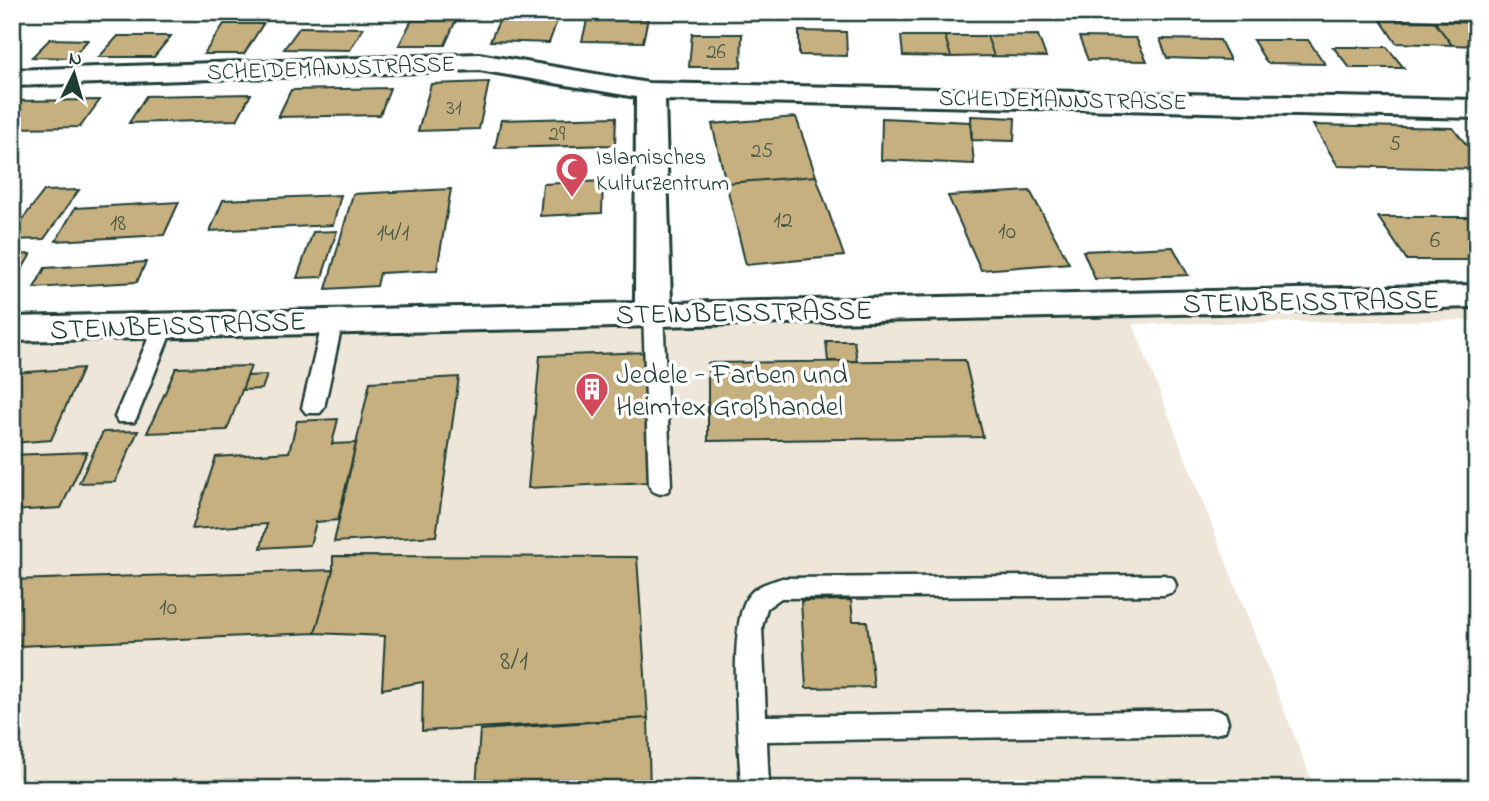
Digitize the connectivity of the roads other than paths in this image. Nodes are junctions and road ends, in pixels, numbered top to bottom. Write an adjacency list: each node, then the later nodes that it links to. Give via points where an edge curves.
1 (12, 78): 2 (street, SCHEIDEMANNSTRASSE, via 479,62)
2 (648, 91): 3 (street, SCHEIDEMANNSTRASSE); 5 (street, via 652,105)
3 (1477, 109)
4 (1477, 296): 5 (street, STEINBEISSTRASSE)
5 (653, 312): 6 (street, STEINBEISSTRASSE); 11 (lane)
6 (333, 320): 7 (street, STEINBEISSTRASSE); 9 (lane)
7 (164, 325): 8 (street, STEINBEISSTRASSE); 10 (lane)
8 (12, 329)
9 (313, 408)
10 (126, 417)
11 (660, 485)
12 (1164, 585): 14 (lane, via 769,591 751,609 750,618)
13 (1215, 722): 14 (lane)
14 (754, 729): 15 (lane)
15 (755, 789)

